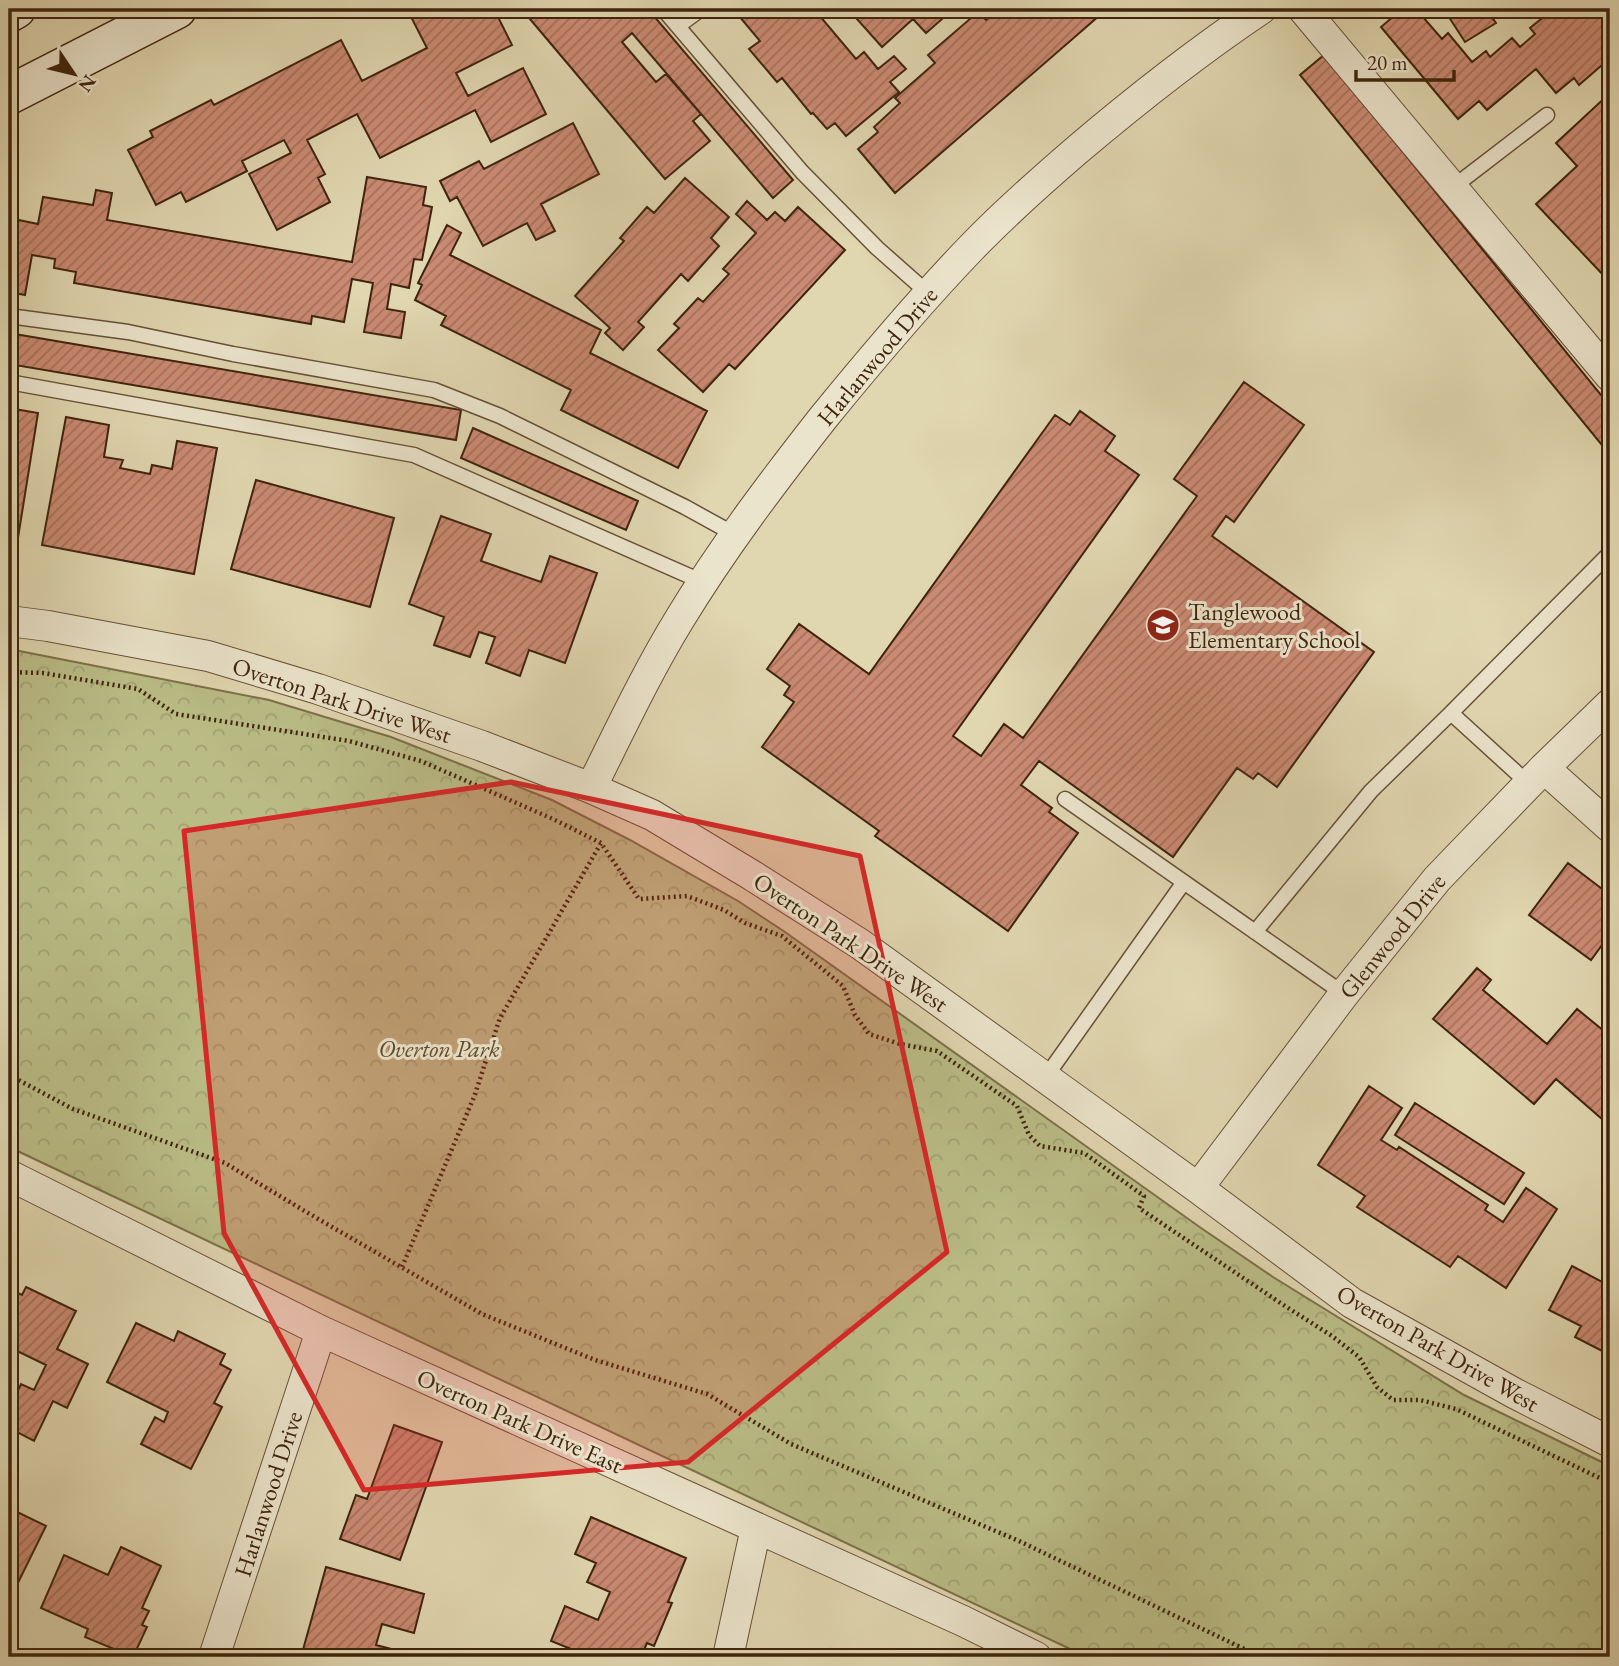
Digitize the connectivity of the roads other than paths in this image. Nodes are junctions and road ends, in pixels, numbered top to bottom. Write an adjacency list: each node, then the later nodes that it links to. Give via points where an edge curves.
1 (16, 9): 7 (main road)
2 (177, 9): 9 (main road)
3 (663, 9): 8 (lane)
4 (701, 9): 8 (lane)
5 (1259, 9): 12 (street, Harlanwood Drive, via 1121,114 1031,190)
6 (1303, 9): 11 (street)
7 (9, 13)
8 (677, 26): 12 (lane, via 802,172)
9 (9, 94)
10 (1547, 114): 11 (lane)
11 (1452, 188): 14 (street)
12 (929, 294): 16 (street, Harlanwood Drive, via 887,340)
13 (9, 316): 16 (lane, via 128,332 434,390 500,416)
14 (1605, 361)
15 (9, 382): 18 (lane, via 414,455)
16 (734, 534): 18 (street, Harlanwood Drive)
17 (1610, 553): 21 (lane)
18 (703, 583): 23 (street, Harlanwood Drive, via 678,620)
19 (9, 621): 23 (street, Overton Park Drive West, via 208,656 318,689)
20 (1610, 704): 22 (street, Glenwood Drive)
21 (1451, 713): 22 (lane); 27 (lane, via 1371,791)
22 (1536, 776): 25 (street); 28 (street, Glenwood Drive, via 1437,879)
23 (591, 788): 29 (street, Overton Park Drive West, via 652,816 860,944)
24 (1065, 799): 26 (lane)
25 (1610, 827)
26 (1184, 882): 27 (lane); 29 (lane)
27 (1255, 932): 28 (lane)
28 (1344, 994): 31 (street, Glenwood Drive)
29 (1045, 1078): 31 (street, Overton Park Drive West)
30 (9, 1175): 32 (street, Overton Park Drive East)
31 (1198, 1188): 33 (street, Overton Park Drive West, via 1352,1303)
32 (321, 1331): 34 (street, Overton Park Drive East); 35 (street, Harlanwood Drive)
33 (1610, 1442)
34 (756, 1528): 36 (street); 37 (street, Overton Park Drive East)
35 (214, 1657)
36 (729, 1657)
37 (1036, 1657)

